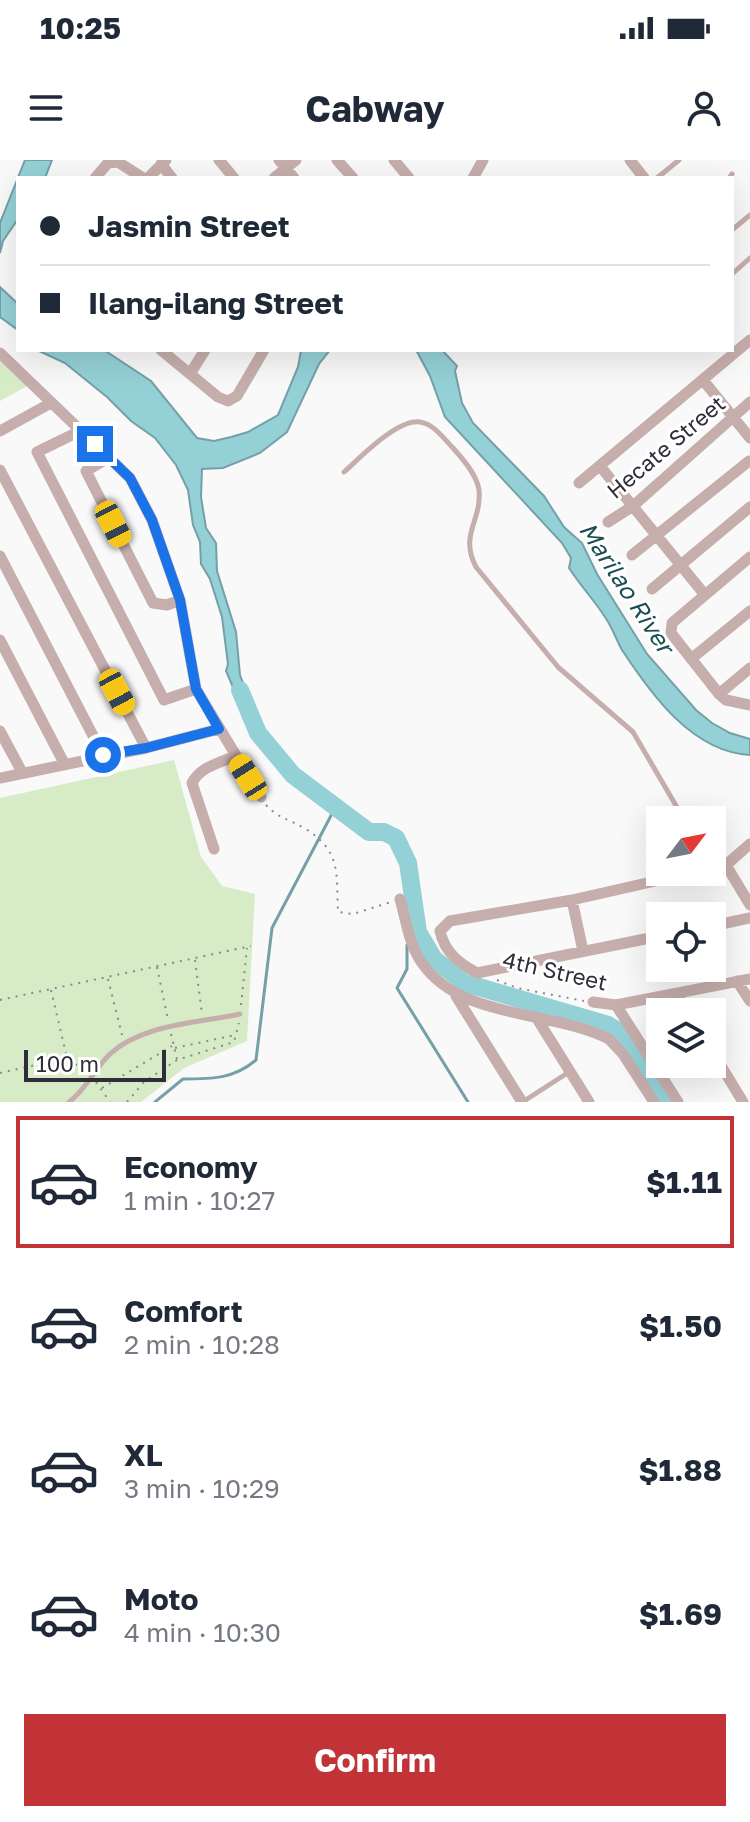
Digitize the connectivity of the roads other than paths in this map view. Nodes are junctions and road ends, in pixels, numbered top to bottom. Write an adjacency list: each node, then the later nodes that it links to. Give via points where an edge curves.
1 (219, 160): 11 (street)
2 (296, 160): 7 (street)
3 (337, 160): 12 (street)
4 (630, 160): 13 (street)
5 (679, 160): 14 (lane)
6 (164, 162): 10 (street)
7 (282, 164)
8 (97, 176): 9 (street, via 108,163 118,162)
9 (142, 176)
10 (147, 176)
11 (232, 176)
12 (351, 176)
13 (642, 176)
14 (659, 176)
15 (750, 215): 16 (lane)
16 (734, 228)
17 (750, 258): 18 (lane)
18 (734, 272)
19 (750, 340): 25 (street)
20 (163, 352): 24 (street)
21 (204, 352): 24 (street)
22 (263, 352): 24 (street, via 237,396 228,401)
23 (0, 353): 27 (street)
24 (190, 374)
25 (703, 380): 28 (street); 34 (street)
26 (750, 402): 28 (street, Hecate Street)
27 (51, 403): 29 (street); 30 (street)
28 (734, 416): 31 (street); 39 (street, Hecate Street)
29 (0, 431)
30 (80, 431): 32 (street); 54 (street, via 37,452 164,700)
31 (750, 438)
32 (110, 457): 49 (street, via 130,478 152,520); 49 (street, via 86,471 153,603)
33 (750, 460): 36 (street); 42 (street)
34 (600, 466): 38 (street); 39 (street)
35 (0, 470): 59 (street)
36 (750, 471)
37 (344, 472): 66 (lane, via 390,432 409,423 434,428 477,483 469,539 476,567 558,667 633,732)
38 (579, 483)
39 (633, 506): 41 (street, Hecate Street); 42 (street)
40 (750, 507): 46 (street)
41 (608, 522)
42 (656, 534): 43 (street); 46 (street)
43 (632, 555)
44 (0, 556): 60 (street)
45 (749, 561): 48 (street)
46 (682, 565): 47 (street); 48 (street)
47 (652, 589)
48 (705, 595): 52 (street, via 672,623 671,633)
49 (180, 600): 54 (street)
50 (750, 611): 52 (street)
51 (0, 640): 62 (street)
52 (691, 659): 55 (street)
53 (750, 668): 55 (street)
54 (196, 689): 57 (street)
55 (719, 694): 56 (street)
56 (750, 705)
57 (219, 729): 59 (street); 61 (street)
58 (0, 731): 63 (street)
59 (146, 748): 60 (street)
60 (103, 755): 62 (street)
61 (235, 756): 65 (street); 68 (street, via 204,769 192,783)
62 (64, 763): 63 (street)
63 (22, 772): 64 (street)
64 (0, 778)
65 (261, 797)
66 (676, 806)
67 (750, 844): 69 (street)
68 (214, 849)
69 (726, 865): 73 (street)
70 (646, 883): 72 (street)
71 (400, 899): 80 (street, via 421,963)
72 (572, 900): 77 (street); 77 (street, 4th Street, via 450,921 440,931 455,960 477,973)
73 (750, 905)
74 (750, 918): 75 (street)
75 (726, 923)
76 (646, 939): 77 (street)
77 (583, 951)
78 (744, 980): 79 (street); 82 (street)
79 (677, 994): 81 (street); 84 (street)
80 (456, 996): 86 (street); 90 (street)
81 (679, 998)
82 (750, 1001)
83 (593, 1002): 84 (street, 4th Street)
84 (616, 1005): 93 (street, 4th Street)
85 (240, 1014): 89 (lane, via 124,1042)
86 (536, 1017): 87 (street); 92 (street, via 614,1042)
87 (570, 1072): 90 (lane); 91 (street)
88 (726, 1074): 94 (street)
89 (69, 1102)
90 (523, 1102)
91 (589, 1102)
92 (654, 1102)
93 (678, 1102)
94 (743, 1102)

